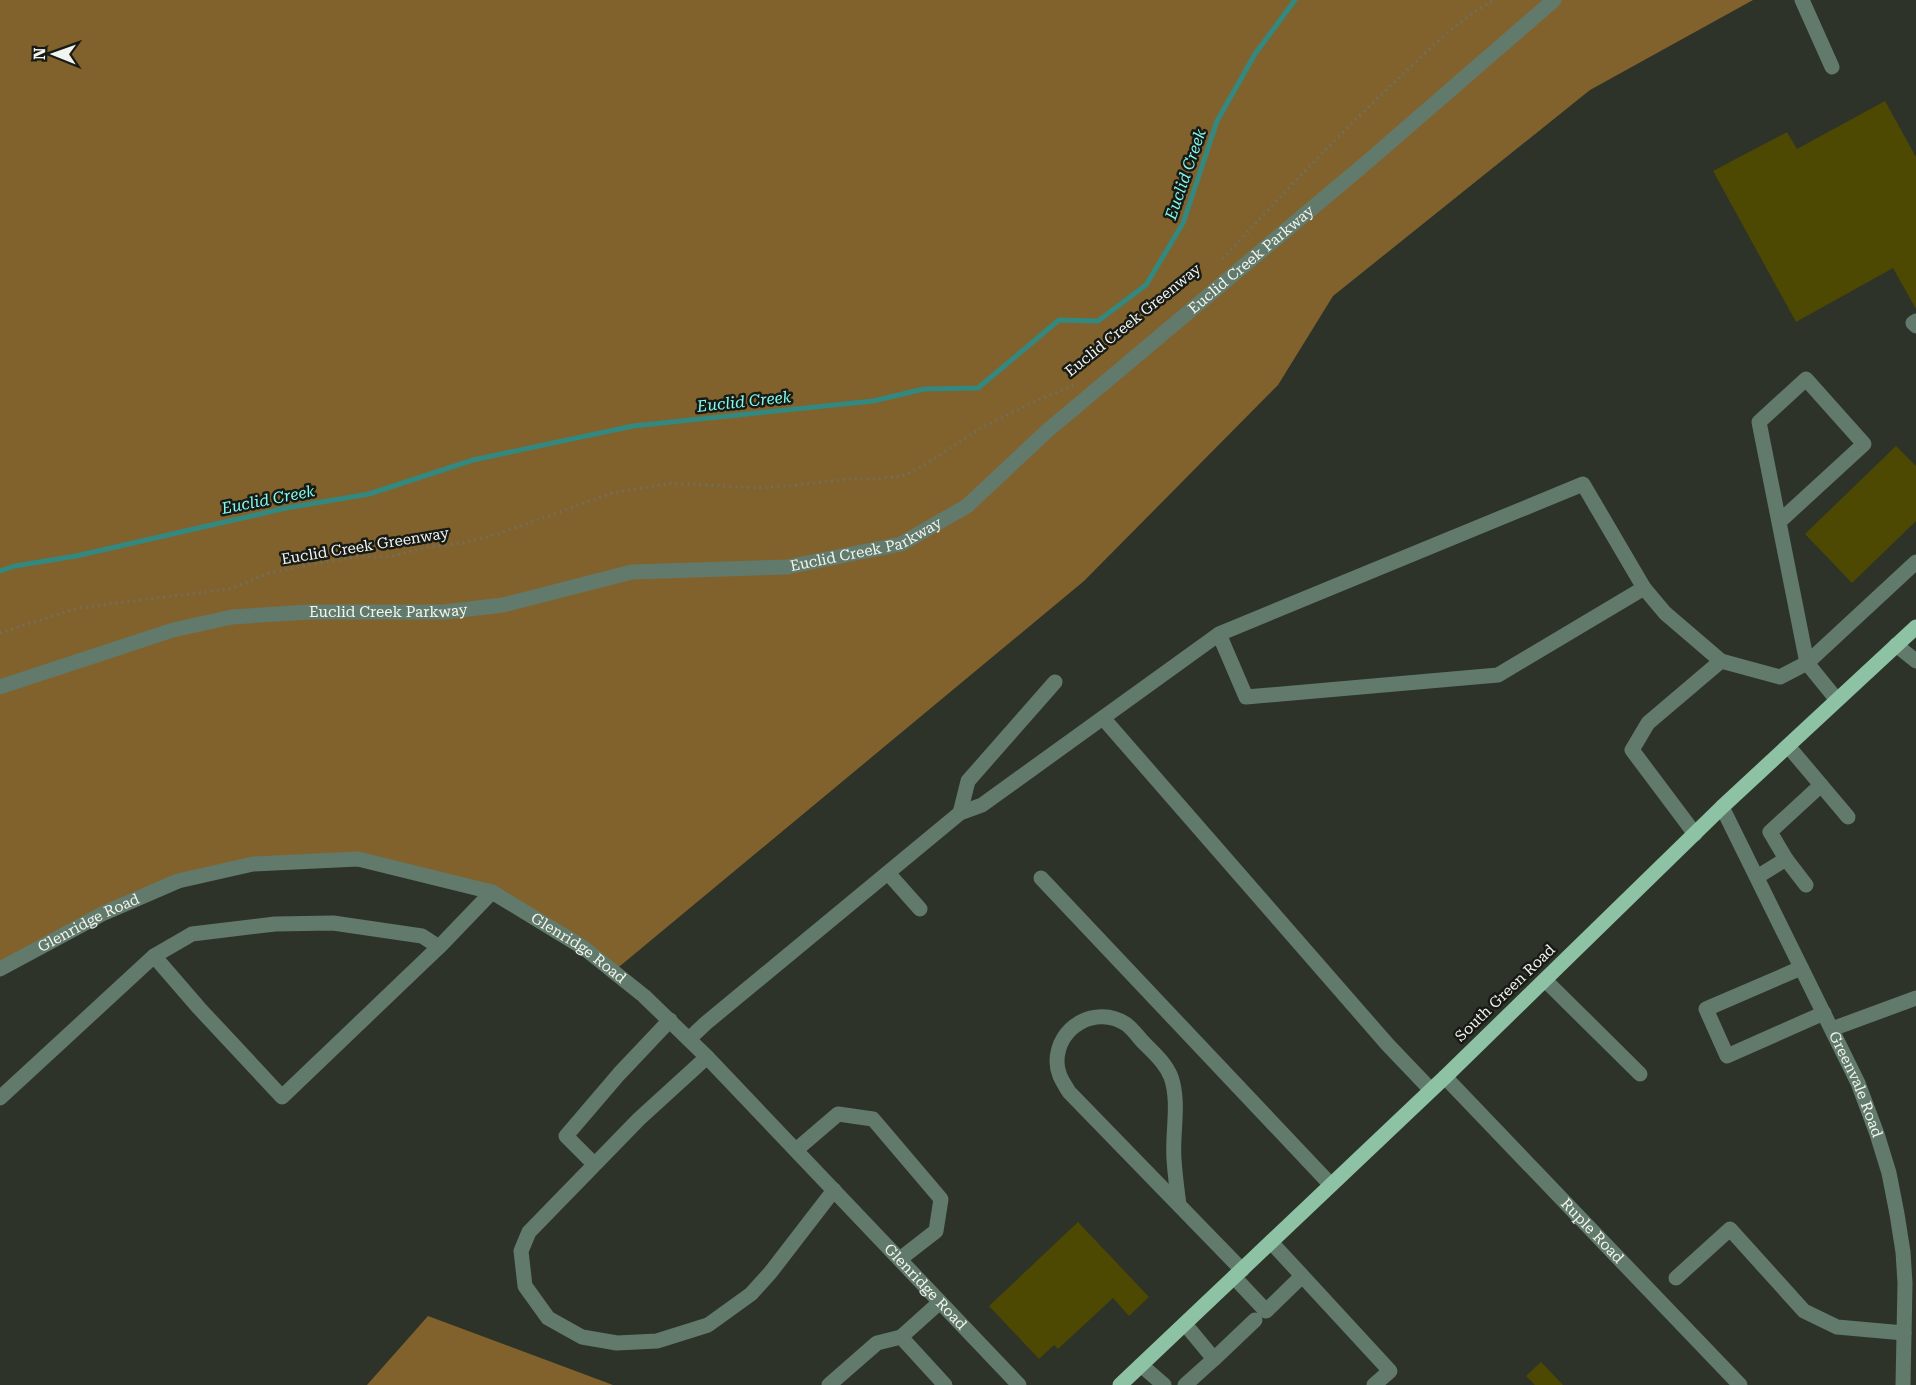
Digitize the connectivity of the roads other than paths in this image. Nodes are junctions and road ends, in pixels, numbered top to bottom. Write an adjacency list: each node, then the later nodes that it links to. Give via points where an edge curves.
1 (1554, 0): 16 (street, Euclid Creek Parkway, via 1047,431 967,506 901,544 787,567 632,572 503,605 444,612 311,612 232,617 173,630)
2 (1802, 0): 3 (street)
3 (1832, 67)
4 (1916, 321): 5 (street)
5 (1916, 326)
6 (1779, 522): 6 (street, via 1759,422 1806,379 1864,444); 14 (street)
7 (1916, 562): 14 (street)
8 (1644, 588): 10 (street, via 1498,675 1246,697); 10 (street, via 1583,484); 12 (street, via 1665,613)
9 (1916, 627): 11 (main road, South Green Road)
10 (1219, 634): 18 (street)
11 (1896, 645): 13 (street); 17 (main road, South Green Road)
12 (1721, 661): 14 (street, via 1780,677); 24 (street, via 1648,723 1632,750)
13 (1916, 661)
14 (1807, 663): 17 (street)
15 (1055, 682): 22 (street, via 968,782)
16 (0, 687)
17 (1837, 700): 19 (main road, South Green Road)
18 (1103, 718): 22 (street, via 982,805); 45 (street)
19 (1788, 746): 20 (street); 21 (main road, South Green Road)
20 (1821, 785): 23 (street); 25 (street, via 1770,832)
21 (1722, 807): 24 (main road, South Green Road); 27 (street, Greenvale Road)
22 (960, 813): 26 (street)
23 (1848, 818)
24 (1695, 834): 36 (main road, South Green Road)
25 (1786, 860): 27 (street); 29 (street)
26 (888, 873): 31 (street); 41 (street)
27 (1757, 877): 34 (street, Greenvale Road)
28 (1041, 879): 49 (street)
29 (1806, 885)
30 (492, 892): 32 (street); 35 (street, Glenridge Road, via 358,859 253,864 178,881 104,913); 39 (street, Glenridge Road, via 584,948)
31 (920, 909)
32 (439, 947): 33 (street, via 422,936 333,923 275,924 192,934); 33 (street, via 282,1096)
33 (154, 956): 46 (street)
34 (1801, 968): 38 (street, Greenvale Road); 38 (street, via 1706,1009 1727,1056)
35 (0, 969)
36 (1545, 980): 43 (street); 44 (main road, South Green Road)
37 (1916, 998): 40 (street)
38 (1824, 1013): 40 (street, Greenvale Road)
39 (670, 1020): 41 (street, Glenridge Road); 48 (street, via 566,1136)
40 (1832, 1029): 60 (street, Greenvale Road, via 1858,1083 1889,1173 1903,1252)
41 (689, 1039): 42 (street, Glenridge Road)
42 (707, 1057): 47 (street, Glenridge Road); 48 (street)
43 (1640, 1074)
44 (1445, 1077): 45 (main road, South Green Road); 71 (street, Ruple Road)
45 (1431, 1090): 49 (main road, South Green Road)
46 (0, 1098)
47 (796, 1150): 50 (street, Glenridge Road); 53 (street, via 838,1113 873,1119 940,1199 936,1231)
48 (594, 1164): 50 (street, via 529,1232 521,1251 525,1286 548,1318 582,1337 617,1343 657,1341 708,1325 751,1294)
49 (1331, 1185): 52 (main road, South Green Road)
50 (834, 1190): 53 (street, Glenridge Road)
51 (1179, 1205): 51 (street, via 1069,1092 1060,1077 1060,1046 1078,1022 1093,1017 1111,1018 1126,1025 1162,1062 1175,1098 1174,1158); 54 (street)
52 (1271, 1242): 54 (main road, South Green Road); 55 (street)
53 (900, 1259): 57 (street, Glenridge Road)
54 (1238, 1273): 55 (street, via 1266,1311); 59 (main road, South Green Road)
55 (1302, 1276): 70 (street, via 1390,1371)
56 (1676, 1278): 60 (street, via 1730,1229 1804,1311 1837,1327)
57 (940, 1302): 61 (street); 66 (street, Glenridge Road)
58 (1255, 1320): 62 (street)
59 (1185, 1324): 62 (street); 63 (main road, South Green Road)
60 (1904, 1333): 72 (street, Greenvale Road)
61 (901, 1337): 64 (street, via 877,1343); 65 (street)
62 (1214, 1359): 69 (street)
63 (1141, 1365): 67 (main road, South Green Road); 68 (street)
64 (829, 1385)
65 (945, 1385)
66 (1019, 1385)
67 (1120, 1385)
68 (1164, 1385)
69 (1185, 1385)
70 (1374, 1385)
71 (1740, 1385)
72 (1903, 1385)

